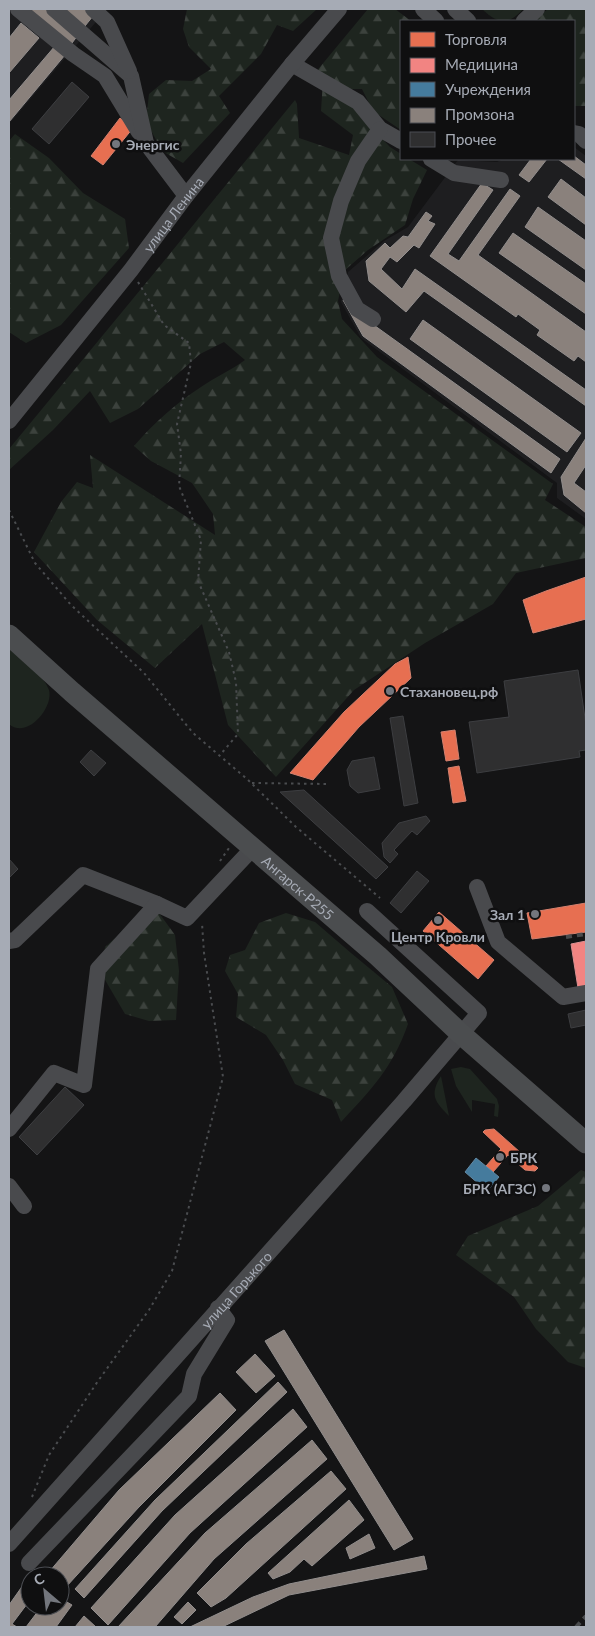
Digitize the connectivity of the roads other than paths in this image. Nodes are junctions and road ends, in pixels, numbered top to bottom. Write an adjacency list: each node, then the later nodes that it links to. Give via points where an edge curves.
1 (18, 9): 15 (street, via 105,76)
2 (54, 9): 10 (street)
3 (93, 9): 10 (street, via 107,22)
4 (338, 9): 9 (street, улица Ленина)
5 (423, 9): 7 (street)
6 (455, 9): 8 (street)
7 (435, 20)
8 (467, 20)
9 (292, 64): 11 (street, via 358,102); 18 (street, улица Ленина)
10 (131, 76): 15 (street)
11 (380, 129): 13 (street); 19 (street, via 358,162 330,238 343,284 357,310)
12 (575, 133): 14 (street)
13 (400, 140)
14 (586, 142)
15 (146, 143): 18 (street)
16 (433, 160): 17 (street, via 454,173)
17 (501, 180)
18 (186, 196): 20 (street, улица Ленина, via 131,270)
19 (373, 319)
20 (9, 421)
21 (9, 635): 22 (main road, Ангарск-Р255)
22 (244, 842): 24 (street, via 203,901 187,918); 28 (main road, Ангарск-Р255, via 378,956)
23 (478, 887): 27 (street, via 498,942 563,997)
24 (157, 904): 26 (street, via 82,876 15,940); 29 (street, via 98,969 84,1085 54,1073)
25 (367, 911): 28 (street, улица Горького, via 480,1014)
26 (9, 941)
27 (586, 993)
28 (461, 1034): 30 (main road, Ангарск-Р255); 33 (street, улица Горького)
29 (9, 1129)
30 (586, 1143)
31 (9, 1186): 32 (street)
32 (24, 1206)
33 (218, 1308): 34 (street, улица Горького); 35 (street, via 227,1320 194,1374 190,1396)
34 (9, 1544)
35 (29, 1563)

